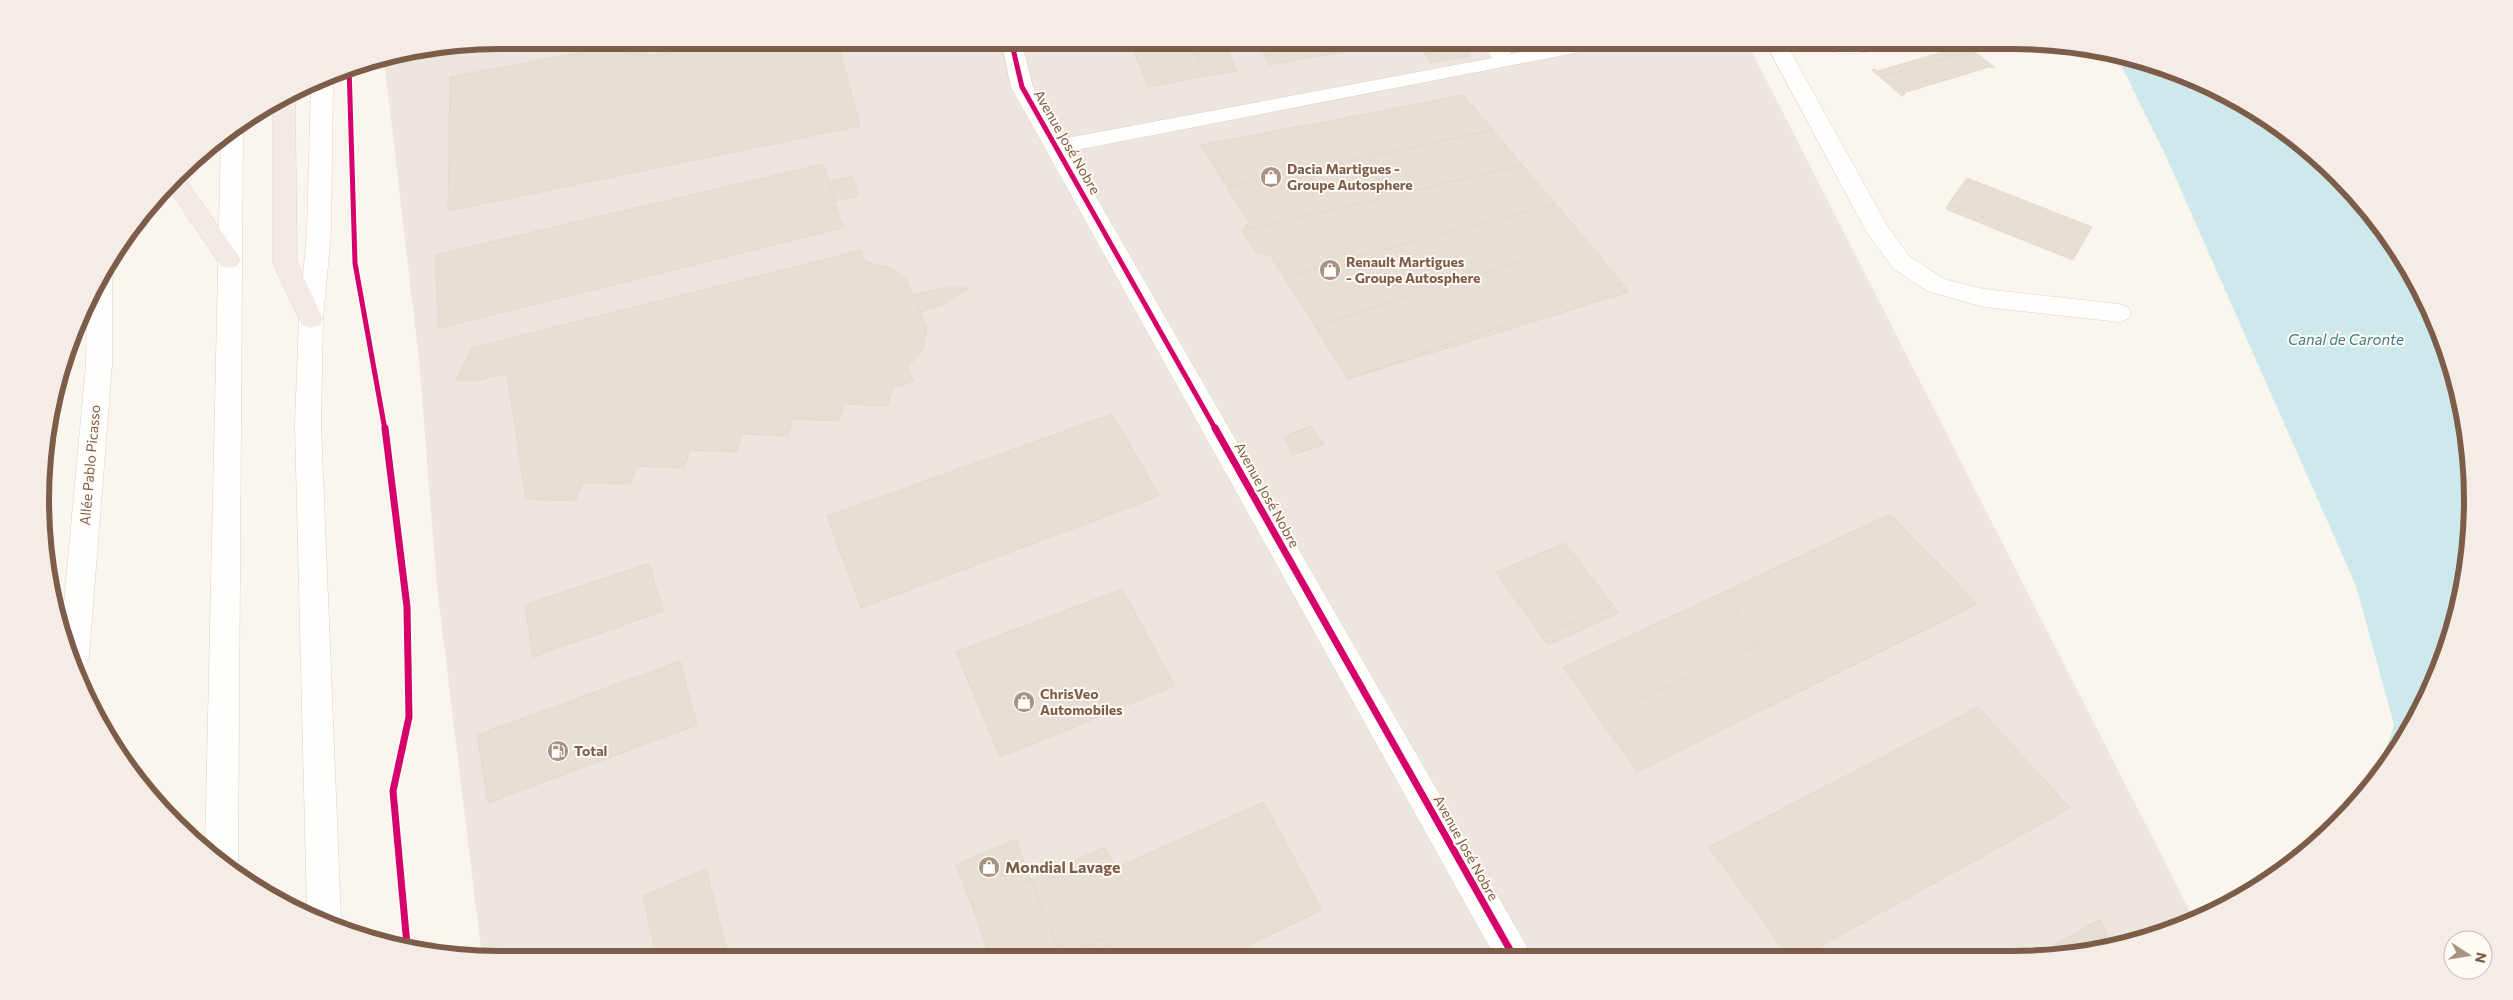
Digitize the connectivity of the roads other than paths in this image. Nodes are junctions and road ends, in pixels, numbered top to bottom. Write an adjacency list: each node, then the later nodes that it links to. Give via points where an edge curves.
1 (1013, 49): 9 (main road, Avenue José Nobre, via 1022,87)
2 (1497, 49): 5 (main road)
3 (1568, 49): 5 (main road)
4 (1779, 49): 13 (main road, via 1878,231 1901,262 1936,285 1984,298)
5 (1505, 62): 9 (main road)
6 (322, 85): 14 (main road, via 319,232)
7 (284, 104): 14 (highway, via 285,263)
8 (232, 137): 11 (main road)
9 (1056, 147): 18 (main road, Avenue José Nobre)
10 (178, 185): 11 (highway)
11 (229, 260): 16 (main road)
12 (100, 291): 15 (main road, Allée Pablo Picasso, via 99,364)
13 (2119, 313)
14 (311, 320): 17 (main road, via 308,424)
15 (75, 649)
16 (221, 855)
17 (324, 916)
18 (1510, 951)

